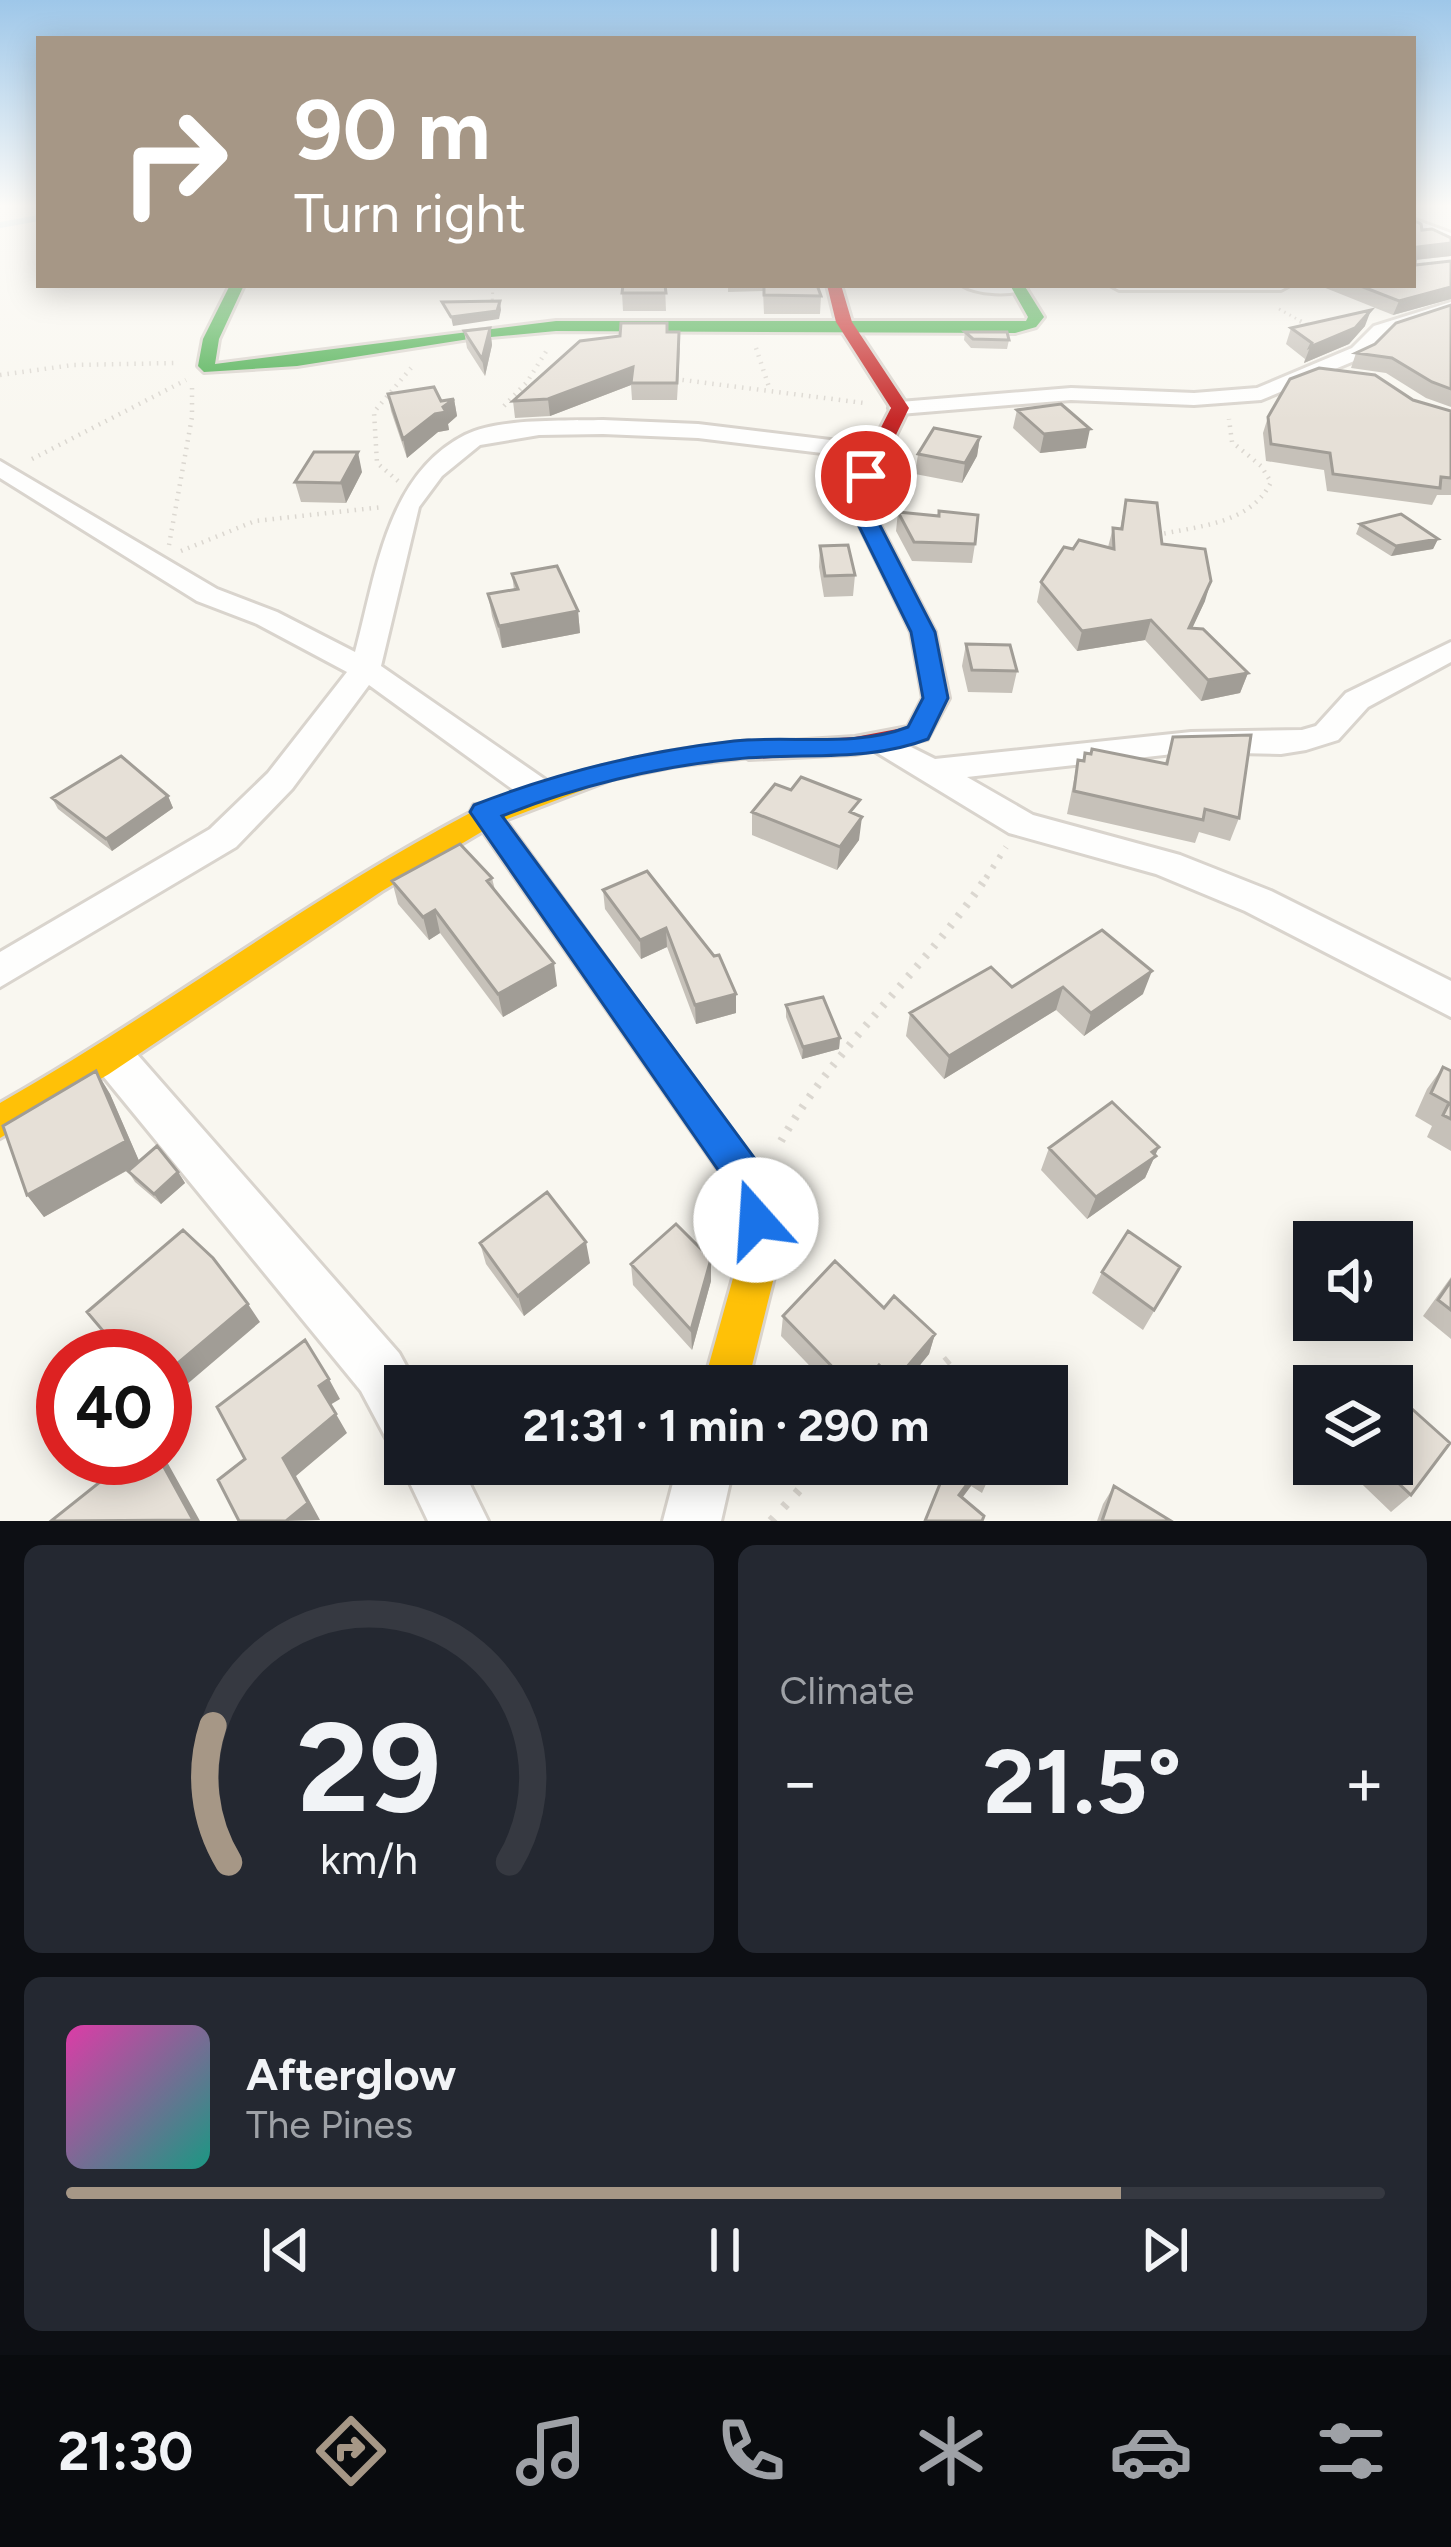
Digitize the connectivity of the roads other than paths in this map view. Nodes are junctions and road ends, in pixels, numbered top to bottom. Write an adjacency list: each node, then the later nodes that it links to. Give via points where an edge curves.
1 (236, 288): 5 (street, via 206,365 220,371 554,326)
2 (835, 288): 5 (street)
3 (1018, 288): 5 (street, via 1036,316 1031,324)
4 (1451, 307): 6 (street, via 1381,330 1359,352)
5 (843, 327): 8 (street, via 890,383)
6 (1310, 372): 7 (street); 8 (street, via 1261,394 1227,397 1071,394)
7 (1360, 377)
8 (900, 408): 9 (street)
9 (880, 453): 12 (street, via 698,430 539,428 473,439 411,500); 13 (street, via 866,476 862,510 923,632 935,698 918,733)
10 (4, 471): 12 (street, via 193,587)
11 (1451, 651): 14 (street, via 1387,682 1327,733 1306,740 1191,742)
12 (364, 669): 15 (street); 17 (street, via 280,781 223,838)
13 (887, 745): 14 (street); 15 (street, via 735,750)
14 (932, 770): 18 (street, via 1021,824 1167,864 1258,901)
15 (538, 791): 16 (street)
16 (484, 812): 19 (street); 21 (street, via 753,1187 760,1253)
17 (0, 971)
18 (1451, 1000)
19 (114, 1058): 20 (street); 22 (street)
20 (0, 1122)
21 (731, 1365)
22 (384, 1380)
23 (440, 1485): 25 (street)
24 (701, 1485): 26 (street)
25 (459, 1521)
26 (692, 1521)

